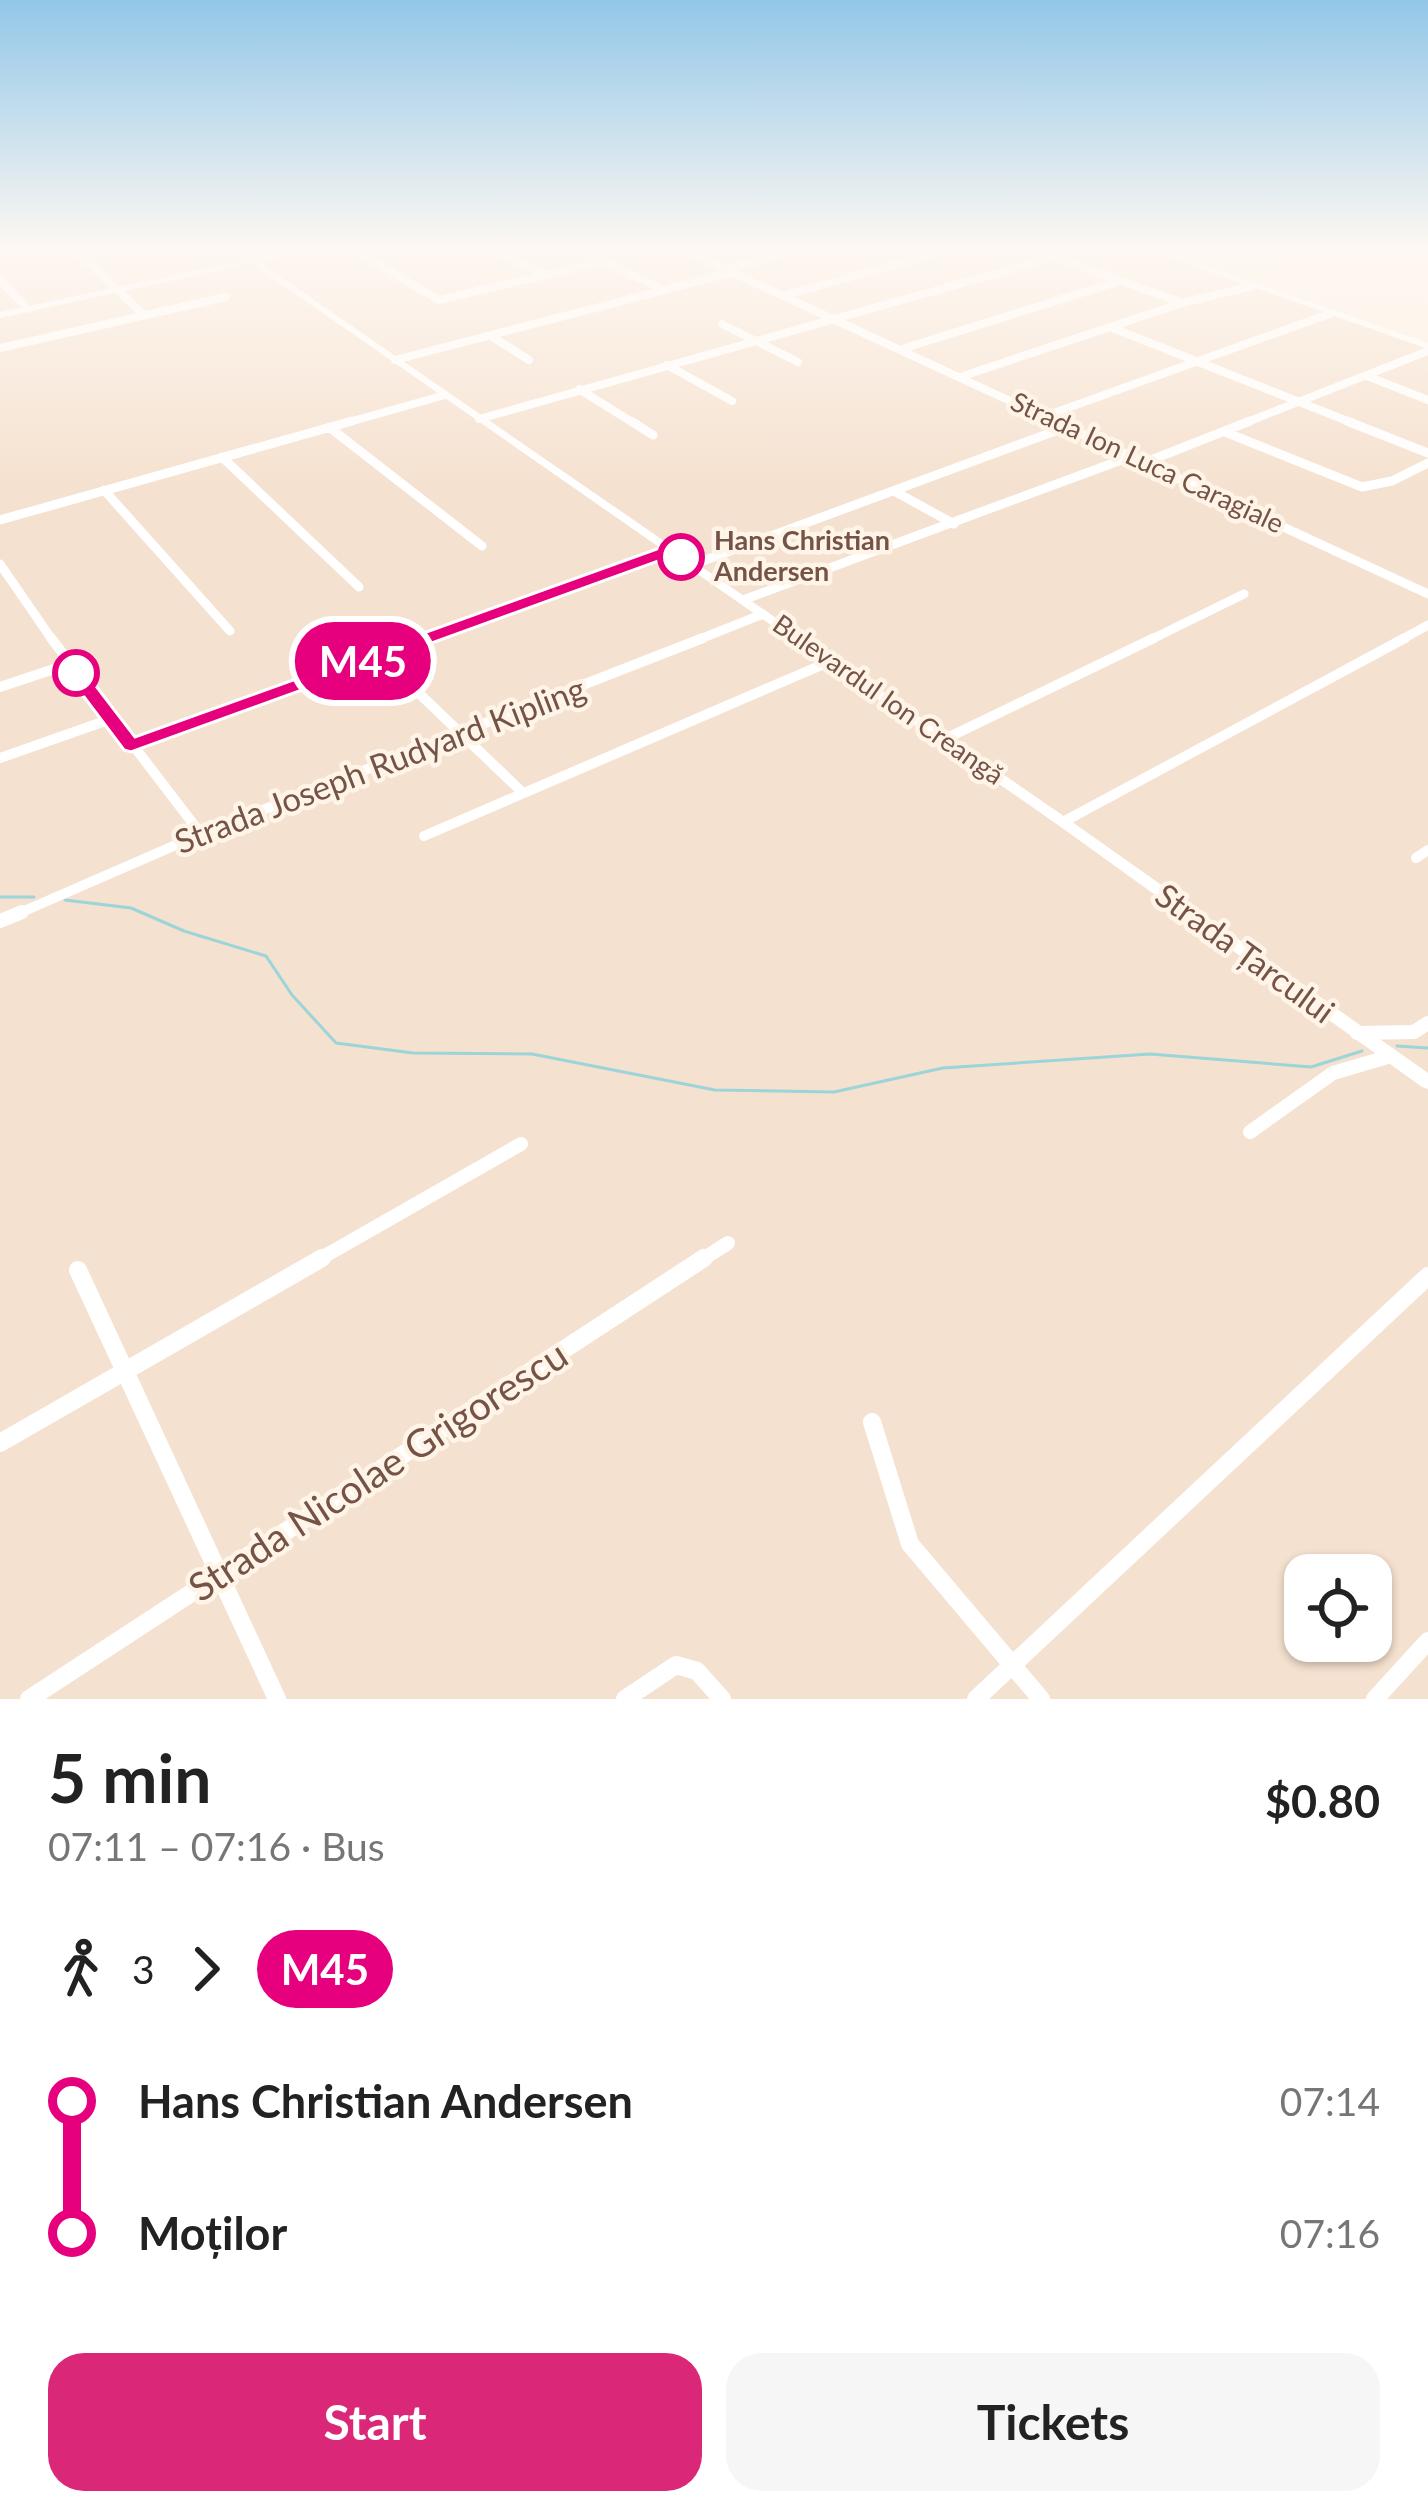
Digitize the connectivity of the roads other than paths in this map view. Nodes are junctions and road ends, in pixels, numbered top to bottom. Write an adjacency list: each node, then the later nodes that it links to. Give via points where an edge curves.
1 (77, 330): 14 (street)
2 (351, 330): 17 (street, Bulevardul Ion Creangă)
3 (513, 330): 12 (street)
4 (735, 330): 13 (street)
5 (792, 330): 13 (street)
6 (865, 330): 15 (street, Strada Ion Luca Caragiale)
7 (963, 330): 15 (street)
8 (1103, 330): 22 (street)
9 (1116, 330): 20 (street)
10 (1286, 330): 20 (street)
11 (1377, 330): 16 (street)
12 (491, 336): 17 (street); 18 (street)
13 (755, 340): 19 (street); 21 (street)
14 (0, 348)
15 (904, 349): 22 (street, Strada Ion Luca Caragiale)
16 (1428, 349): 23 (street)
17 (395, 360): 25 (street, Bulevardul Ion Creangă)
18 (529, 360)
19 (798, 362)
20 (1196, 362): 28 (street); 29 (street)
21 (668, 365): 24 (street); 27 (street)
22 (963, 376): 29 (street, Strada Ion Luca Caragiale)
23 (1366, 376): 26 (street); 28 (street)
24 (579, 389): 30 (street); 34 (street)
25 (445, 395): 30 (street, Bulevardul Ion Creangă); 32 (street)
26 (1428, 400)
27 (732, 401)
28 (1298, 403): 33 (street); 35 (street)
29 (1046, 416): 31 (street, Strada Ion Luca Caragiale)
30 (478, 419): 45 (street, Bulevardul Ion Creangă)
31 (1070, 426): 36 (street, Strada Ion Luca Caragiale); 41 (street)
32 (329, 427): 37 (street); 44 (street)
33 (1225, 432): 38 (street); 39 (street, via 1362,487)
34 (653, 435)
35 (1428, 453)
36 (1132, 456): 38 (street, Strada Ion Luca Caragiale); 43 (street)
37 (222, 457): 40 (street); 48 (street)
38 (1146, 462): 50 (street, Strada Ion Luca Caragiale)
39 (1428, 463)
40 (104, 490): 42 (street); 54 (street)
41 (894, 490): 43 (street); 47 (street)
42 (0, 520)
43 (954, 524): 51 (street)
44 (482, 546)
45 (671, 550): 47 (street, Bulevardul Ion Creangă); 55 (street)
46 (0, 564): 57 (street)
47 (692, 565): 51 (street, Bulevardul Ion Creangă)
48 (359, 586)
49 (1244, 594): 61 (street)
50 (1428, 594)
51 (743, 600): 52 (street, Bulevardul Ion Creangă)
52 (763, 614): 56 (street, Bulevardul Ion Creangă); 60 (street, Strada Joseph Rudyard Kipling)
53 (1428, 626): 65 (street)
54 (230, 631)
55 (379, 655): 60 (street); 62 (street)
56 (831, 661): 61 (street, Bulevardul Ion Creangă); 64 (street)
57 (69, 664): 58 (street); 59 (street)
58 (0, 687)
59 (111, 719): 62 (street); 63 (street)
60 (462, 734): 64 (street); 66 (street, Strada Joseph Rudyard Kipling)
61 (945, 740): 65 (street, Bulevardul Ion Creangă)
62 (131, 746): 66 (street)
63 (0, 758)
64 (523, 794): 67 (street)
65 (1064, 822): 71 (street, Strada Țarcului)
66 (201, 834): 68 (street, Strada Joseph Rudyard Kipling)
67 (424, 836)
68 (0, 921)
69 (1428, 1023): 70 (street)
70 (1421, 1032): 71 (street)
71 (1357, 1033): 72 (street, Strada Țarcului)
72 (1391, 1056): 73 (street, Strada Țarcului); 74 (street, via 1333,1071)
73 (1428, 1082)
74 (1250, 1132)
75 (521, 1144): 79 (street)
76 (728, 1243): 82 (street, Strada Nicolae Grigorescu)
77 (78, 1270): 79 (street)
78 (1428, 1276): 84 (street)
79 (125, 1371): 81 (street); 82 (street)
80 (872, 1422): 84 (street, via 910,1544)
81 (0, 1443)
82 (219, 1574): 85 (street, Strada Nicolae Grigorescu); 86 (street)
83 (1428, 1640): 91 (street)
84 (1014, 1667): 89 (street); 90 (street)
85 (29, 1699)
86 (277, 1699)
87 (625, 1699): 88 (street, via 684,1662 701,1670)
88 (722, 1699)
89 (976, 1699)
90 (1041, 1699)
91 (1376, 1699)

